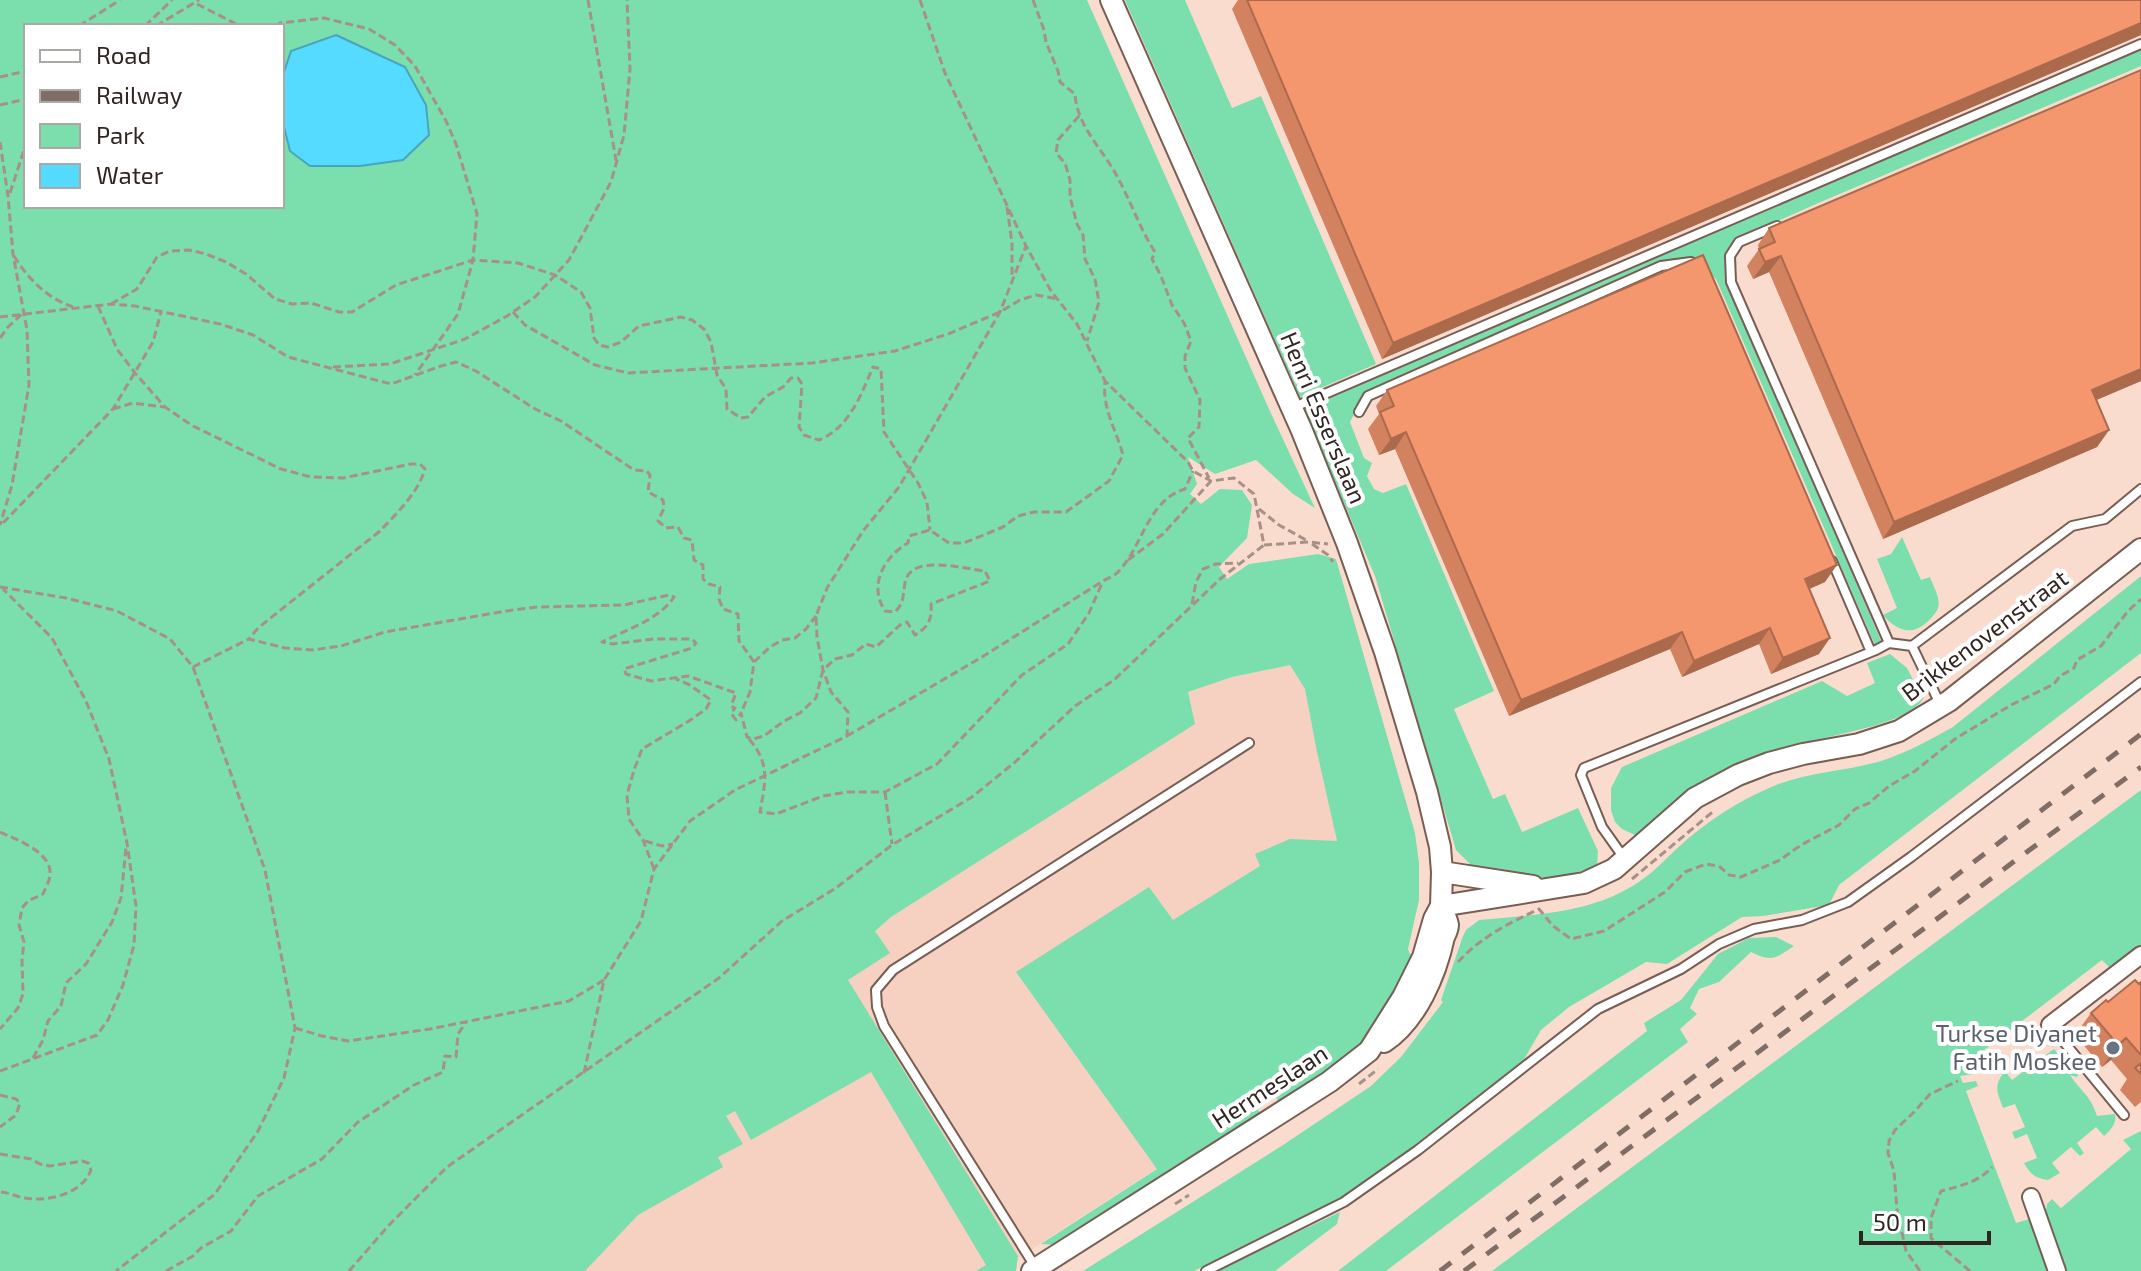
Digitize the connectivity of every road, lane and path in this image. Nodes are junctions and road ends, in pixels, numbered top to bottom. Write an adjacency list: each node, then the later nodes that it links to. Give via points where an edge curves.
1 (120, 0): 9 (path)
2 (172, 0): 10 (path)
3 (588, 0): 22 (path)
4 (627, 0): 22 (path, via 630,69)
5 (920, 0): 24 (path, via 945,73)
6 (1033, 0): 19 (path, via 1060,82 1075,94)
7 (1111, 0): 50 (street, Henri Esserslaan)
8 (197, 2): 11 (path); 12 (path)
9 (82, 24)
10 (147, 24)
11 (159, 24)
12 (236, 24)
13 (278, 24): 28 (path, via 316,18 369,29 415,66 446,121 471,192 477,214)
14 (2141, 44): 50 (lane)
15 (24, 71): 16 (path)
16 (0, 77)
17 (24, 99): 18 (path)
18 (0, 105)
19 (1079, 116): 42 (path, via 1058,140 1056,153 1070,180 1099,302); 55 (path, via 1155,252 1152,259 1191,341 1185,368 1200,400 1199,427 1188,438)
20 (0, 142): 23 (path)
21 (24, 150): 23 (path)
22 (616, 163): 30 (path, via 587,230)
23 (8, 196): 27 (path)
24 (1006, 204): 26 (path); 31 (path)
25 (1782, 224): 74 (lane, via 1739,242 1730,256 1731,282)
26 (1026, 246): 31 (path); 32 (path)
27 (13, 254): 35 (path, via 41,288); 39 (path)
28 (473, 260): 30 (path, via 518,263); 33 (path, via 396,285 352,312 339,312 275,299 226,262 189,250 170,251 157,257 137,289); 43 (path, via 458,314)
29 (1701, 270): 52 (lane, via 1691,262 1661,266 1368,396)
30 (555, 275): 37 (path); 45 (path, via 581,292 599,345 621,342 639,326 681,317 704,329)
31 (1011, 283): 38 (path)
32 (1058, 299): 38 (path, via 1036,295); 42 (path)
33 (111, 304): 34 (path); 36 (path)
34 (98, 306): 35 (path); 46 (path, via 117,349)
35 (77, 308): 39 (path)
36 (161, 311): 44 (path, via 220,324 253,335 288,357); 46 (path, via 153,342)
37 (513, 312): 43 (path); 45 (path, via 525,325 595,365 628,373)
38 (1000, 312): 45 (path, via 895,351); 53 (path)
39 (23, 314): 40 (path); 41 (path); 58 (path, via 29,385)
40 (0, 317)
41 (0, 338)
42 (1087, 342): 48 (path)
43 (432, 351): 44 (path, via 390,364); 47 (path)
44 (329, 367): 47 (path, via 391,384)
45 (716, 370): 53 (path, via 726,389 727,409 741,418 791,378 798,378 799,427 819,440 844,421 873,367 881,369 884,432)
46 (135, 373): 49 (path); 51 (path)
47 (415, 375): 77 (path, via 456,362 561,421 634,470 647,471 648,492 663,500 658,521 666,528 678,527 692,540 703,579 720,587 723,609 738,614 739,641)
48 (1105, 381): 54 (path); 59 (path, via 1106,409 1123,455 1109,481 1066,512 1018,516 964,543 949,543)
49 (165, 407): 51 (path, via 133,403); 73 (path, via 271,464 311,477 343,478 411,464 425,469 422,481 380,531)
50 (1291, 408): 97 (street, Henri Esserslaan, via 1385,652 1427,792)
51 (113, 409): 58 (path)
52 (1359, 412)
53 (908, 468): 59 (path, via 927,502); 72 (path, via 834,576)
54 (1193, 471): 55 (path); 66 (path, via 1185,489 1157,507)
55 (1211, 481): 57 (path, via 1234,478 1254,494); 66 (path, via 1163,534)
56 (2141, 489): 75 (lane, via 2105,519 2072,526)
57 (1257, 507): 60 (path); 62 (path)
58 (0, 526)
59 (930, 530): 79 (path, via 909,536 879,578 877,592 885,611 900,607 905,581 919,566 985,571 990,581 931,604 932,618 925,630 915,635 907,622 876,647 866,644)
60 (1309, 542): 61 (path); 62 (path); 67 (path)
61 (1328, 544)
62 (1264, 545): 65 (path)
63 (2141, 549): 82 (street, Brikkenovenstraat)
64 (1828, 551): 76 (lane)
65 (1241, 562): 71 (path); 71 (path, via 1203,569)
66 (1124, 564): 68 (path)
67 (1335, 565)
68 (1103, 581): 84 (path); 88 (path, via 1068,644 1022,675 937,764)
69 (0, 587): 78 (path, via 117,611 170,639); 92 (path, via 52,638 86,701 109,759)
70 (2141, 599): 101 (path, via 2101,646 2077,660 2054,684 1955,739 1839,825 1760,871 1741,877 1706,864 1685,872 1665,892 1604,931 1571,939)
71 (1192, 604): 94 (path, via 1114,680 1075,706 972,797)
72 (816, 616): 77 (path, via 795,638 770,647); 79 (path)
73 (249, 639): 78 (path); 80 (path, via 312,650 506,611 624,605 669,595 674,597 670,604 656,615 602,642 692,639 692,648 624,669 651,681)
74 (1889, 643): 75 (lane); 76 (lane)
75 (1912, 646): 82 (lane)
76 (1871, 652): 95 (lane, via 1584,768 1581,775 1602,827)
77 (754, 662): 83 (path)
78 (193, 667): 108 (path, via 265,870)
79 (823, 670): 84 (path, via 831,692 848,712); 85 (path, via 816,698 800,713 764,736)
80 (673, 678): 83 (path, via 688,676 736,693 731,713 736,720); 91 (path, via 711,700 706,709 642,749 627,795 629,819)
81 (2141, 682): 125 (lane, via 1848,902 1802,920 1754,929 1598,1009 1344,1202)
82 (1941, 706): 95 (street, Brikkenovenstraat, via 1899,731 1738,775 1695,798)
83 (741, 713): 85 (path)
84 (847, 736): 87 (path)
85 (747, 737): 87 (path, via 758,749)
86 (1249, 743): 121 (lane, via 893,970 876,990 884,1026)
87 (766, 776): 88 (path, via 760,812 776,814 835,794); 93 (path, via 690,821)
88 (885, 792): 94 (path)
89 (1718, 807): 98 (path)
90 (0, 832): 109 (path, via 41,855 50,875 43,894 22,908 23,994)
91 (643, 840): 93 (path); 96 (path)
92 (127, 843): 110 (path, via 121,898 112,922 86,964 66,983 61,1006 48,1021); 110 (path, via 136,906 134,945 108,1020 97,1035)
93 (673, 844): 96 (path)
94 (892, 845): 112 (path, via 782,921 719,978)
95 (1625, 860): 99 (street, Brikkenovenstraat)
96 (654, 869): 105 (path, via 641,921)
97 (1442, 872): 99 (street, Brikkenovenstraat); 100 (street)
98 (1625, 883)
99 (1553, 898): 100 (street, Brikkenovenstraat); 101 (path)
100 (1441, 906): 121 (street, Hermeslaan, via 1448,924 1442,949 1412,1014 1391,1037)
101 (1539, 909): 102 (path); 104 (path, via 1472,946)
102 (1524, 910)
103 (2141, 955): 107 (street)
104 (1455, 965)
105 (604, 980): 106 (path, via 569,1001); 112 (path)
106 (466, 1022): 108 (path, via 348,1041); 123 (path, via 458,1034 456,1057 445,1056 443,1072 358,1122 322,1159 258,1196 231,1231)
107 (2050, 1025): 115 (lane)
108 (295, 1028): 122 (path, via 284,1078 265,1118 215,1194)
109 (0, 1029)
110 (33, 1058): 111 (path)
111 (0, 1071)
112 (584, 1073): 124 (path, via 447,1167)
113 (1958, 1081): 126 (path, via 1930,1094 1889,1141 1906,1251)
114 (0, 1095): 116 (path, via 20,1103 16,1115)
115 (2124, 1115)
116 (0, 1127)
117 (0, 1154): 119 (path, via 50,1166 82,1161 91,1170 82,1184 48,1199)
118 (1992, 1167): 127 (path, via 1963,1186 1941,1191 1931,1218 1931,1238)
119 (0, 1192)
120 (2031, 1197): 128 (street)
121 (1034, 1270)
122 (116, 1271)
123 (166, 1271)
124 (349, 1271)
125 (1206, 1271)
126 (1920, 1271)
127 (1970, 1271)
128 (2057, 1271)

